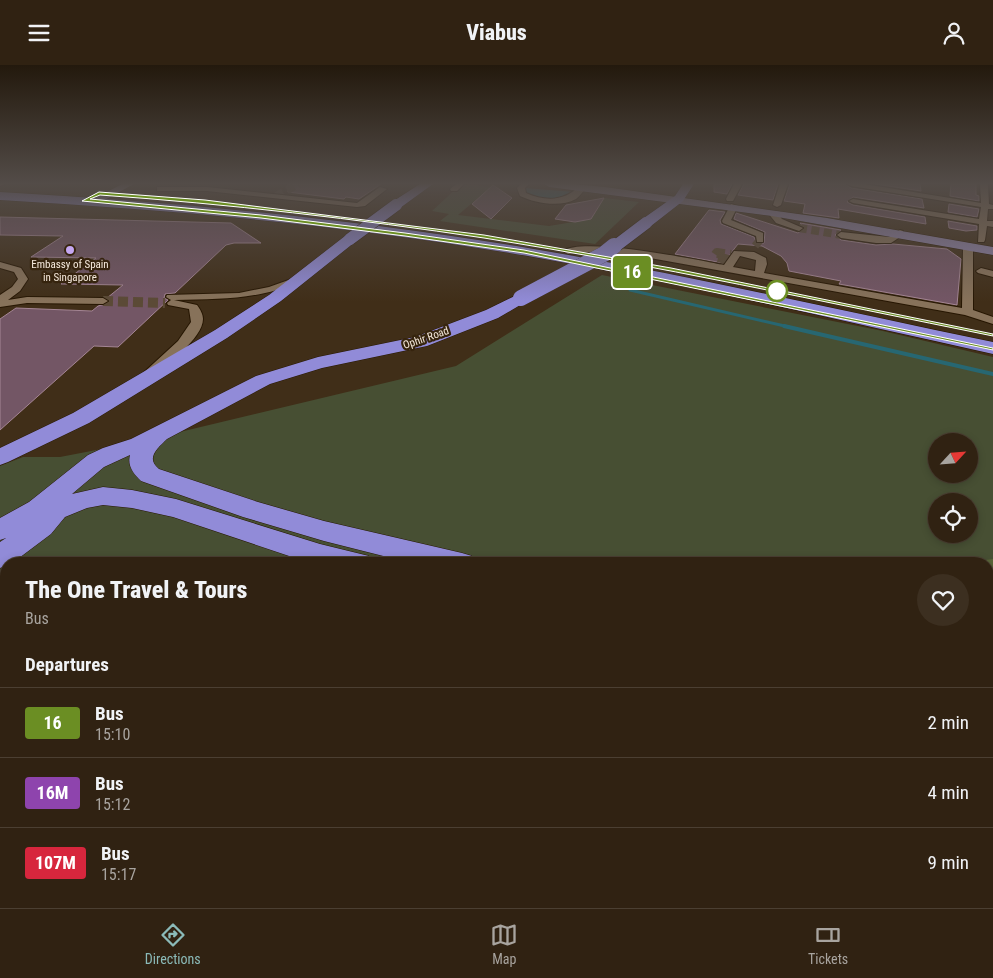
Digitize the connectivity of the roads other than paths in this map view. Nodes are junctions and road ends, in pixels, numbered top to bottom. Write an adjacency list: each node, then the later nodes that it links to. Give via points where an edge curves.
1 (317, 223): 32 (highway, via 524,252)
2 (371, 223): 23 (highway, bridge)
3 (383, 223): 16 (highway)
4 (646, 223): 34 (highway, Ophir Road, bridge, via 604,254 492,314 420,342 318,363 263,380)
5 (729, 223): 14 (street)
6 (786, 223): 10 (street)
7 (850, 223): 11 (main road)
8 (891, 223): 13 (main road)
9 (988, 223): 13 (street)
10 (799, 228)
11 (900, 233): 12 (street, via 891,240); 15 (main road)
12 (842, 235)
13 (987, 241)
14 (751, 243): 18 (street); 21 (street, via 761,259)
15 (968, 246): 17 (main road); 29 (street)
16 (568, 251): 18 (street, via 591,249); 31 (highway)
17 (993, 251)
18 (731, 260): 21 (street)
19 (0, 265): 24 (street, via 18,270 23,279)
20 (981, 271): 22 (street)
21 (759, 274): 29 (street)
22 (993, 274)
23 (297, 279): 33 (highway, via 221,334); 33 (street, via 240,296 168,300 193,307 198,315 196,323 187,338)
24 (20, 284): 25 (street, via 24,290 30,291); 26 (street)
25 (113, 293)
26 (0, 300)
27 (103, 301): 28 (street, via 27,300)
28 (0, 304)
29 (967, 312): 30 (street)
30 (993, 321)
31 (993, 334)
32 (993, 347)
33 (140, 382): 35 (highway, via 81,418)
34 (161, 432): 36 (highway, Ophir Road, via 138,444 133,451); 40 (highway, via 145,447 140,458 150,475 324,531)
35 (0, 457)
36 (57, 501): 37 (highway); 38 (highway, via 42,527); 39 (highway, via 103,496 132,499 176,509)
37 (0, 530)
38 (0, 557)
39 (329, 557)
40 (433, 557)

